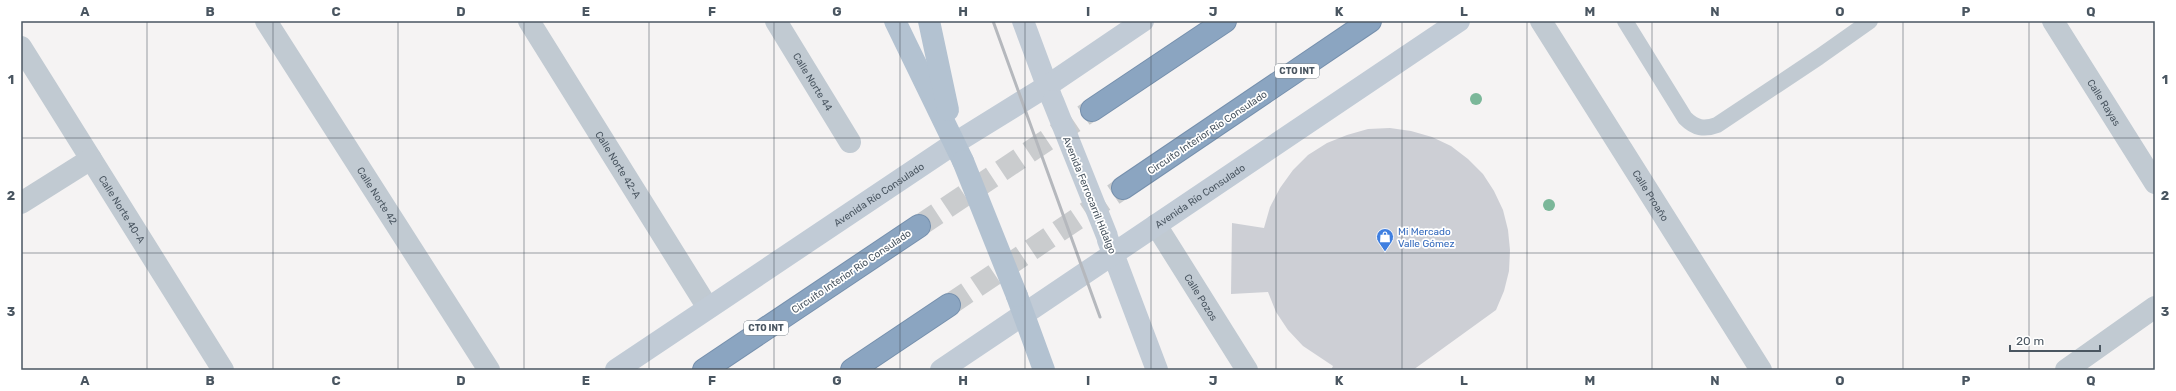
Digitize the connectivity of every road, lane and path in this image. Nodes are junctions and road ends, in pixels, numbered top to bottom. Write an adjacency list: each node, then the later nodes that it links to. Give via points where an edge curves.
1 (266, 21): 32 (street, Calle Norte 42)
2 (529, 21): 30 (street, Calle Norte 42-A)
3 (776, 21): 18 (street, Calle Norte 44)
4 (895, 21): 19 (main road)
5 (929, 21): 19 (main road)
6 (1023, 21): 16 (main road, Avenida Ferrocarril Hidalgo)
7 (1143, 21): 16 (main road, Avenida Río Consulado)
8 (1225, 21): 17 (highway)
9 (1370, 21): 22 (highway, Circuito Interior Río Consulado / CTO INT)
10 (1459, 21): 24 (main road, Avenida Río Consulado)
11 (1541, 21): 40 (street, Calle Proaño)
12 (1625, 21): 13 (lane, via 1685,118 1699,128 1709,128)
13 (1870, 21)
14 (2053, 21): 21 (street, Calle Rayas)
15 (21, 47): 20 (street, Calle Norte 40-A)
16 (1050, 94): 19 (main road, Avenida Río Consulado); 26 (main road, Avenida Ferrocarril Hidalgo, bridge)
17 (1092, 110)
18 (850, 142)
19 (959, 152): 28 (main road, bridge); 30 (main road, Avenida Río Consulado)
20 (91, 159): 23 (street); 31 (street, Calle Norte 40-A)
21 (2155, 183)
22 (1123, 188)
23 (21, 203)
24 (1156, 225): 26 (main road, Avenida Río Consulado); 39 (street, Calle Pozos)
25 (919, 226): 34 (highway, Circuito Interior Río Consulado / CTO INT)
26 (1110, 245): 28 (main road, Avenida Río Consulado); 38 (main road, Avenida Ferrocarril Hidalgo)
27 (948, 305): 35 (highway)
28 (1021, 305): 36 (main road, Avenida Río Consulado); 37 (main road)
29 (2155, 307): 41 (street)
30 (708, 308): 33 (main road, Avenida Río Consulado)
31 (223, 370)
32 (489, 370)
33 (616, 370)
34 (704, 370)
35 (852, 370)
36 (941, 370)
37 (1044, 370)
38 (1157, 370)
39 (1247, 370)
40 (1761, 370)
41 (2066, 370)

